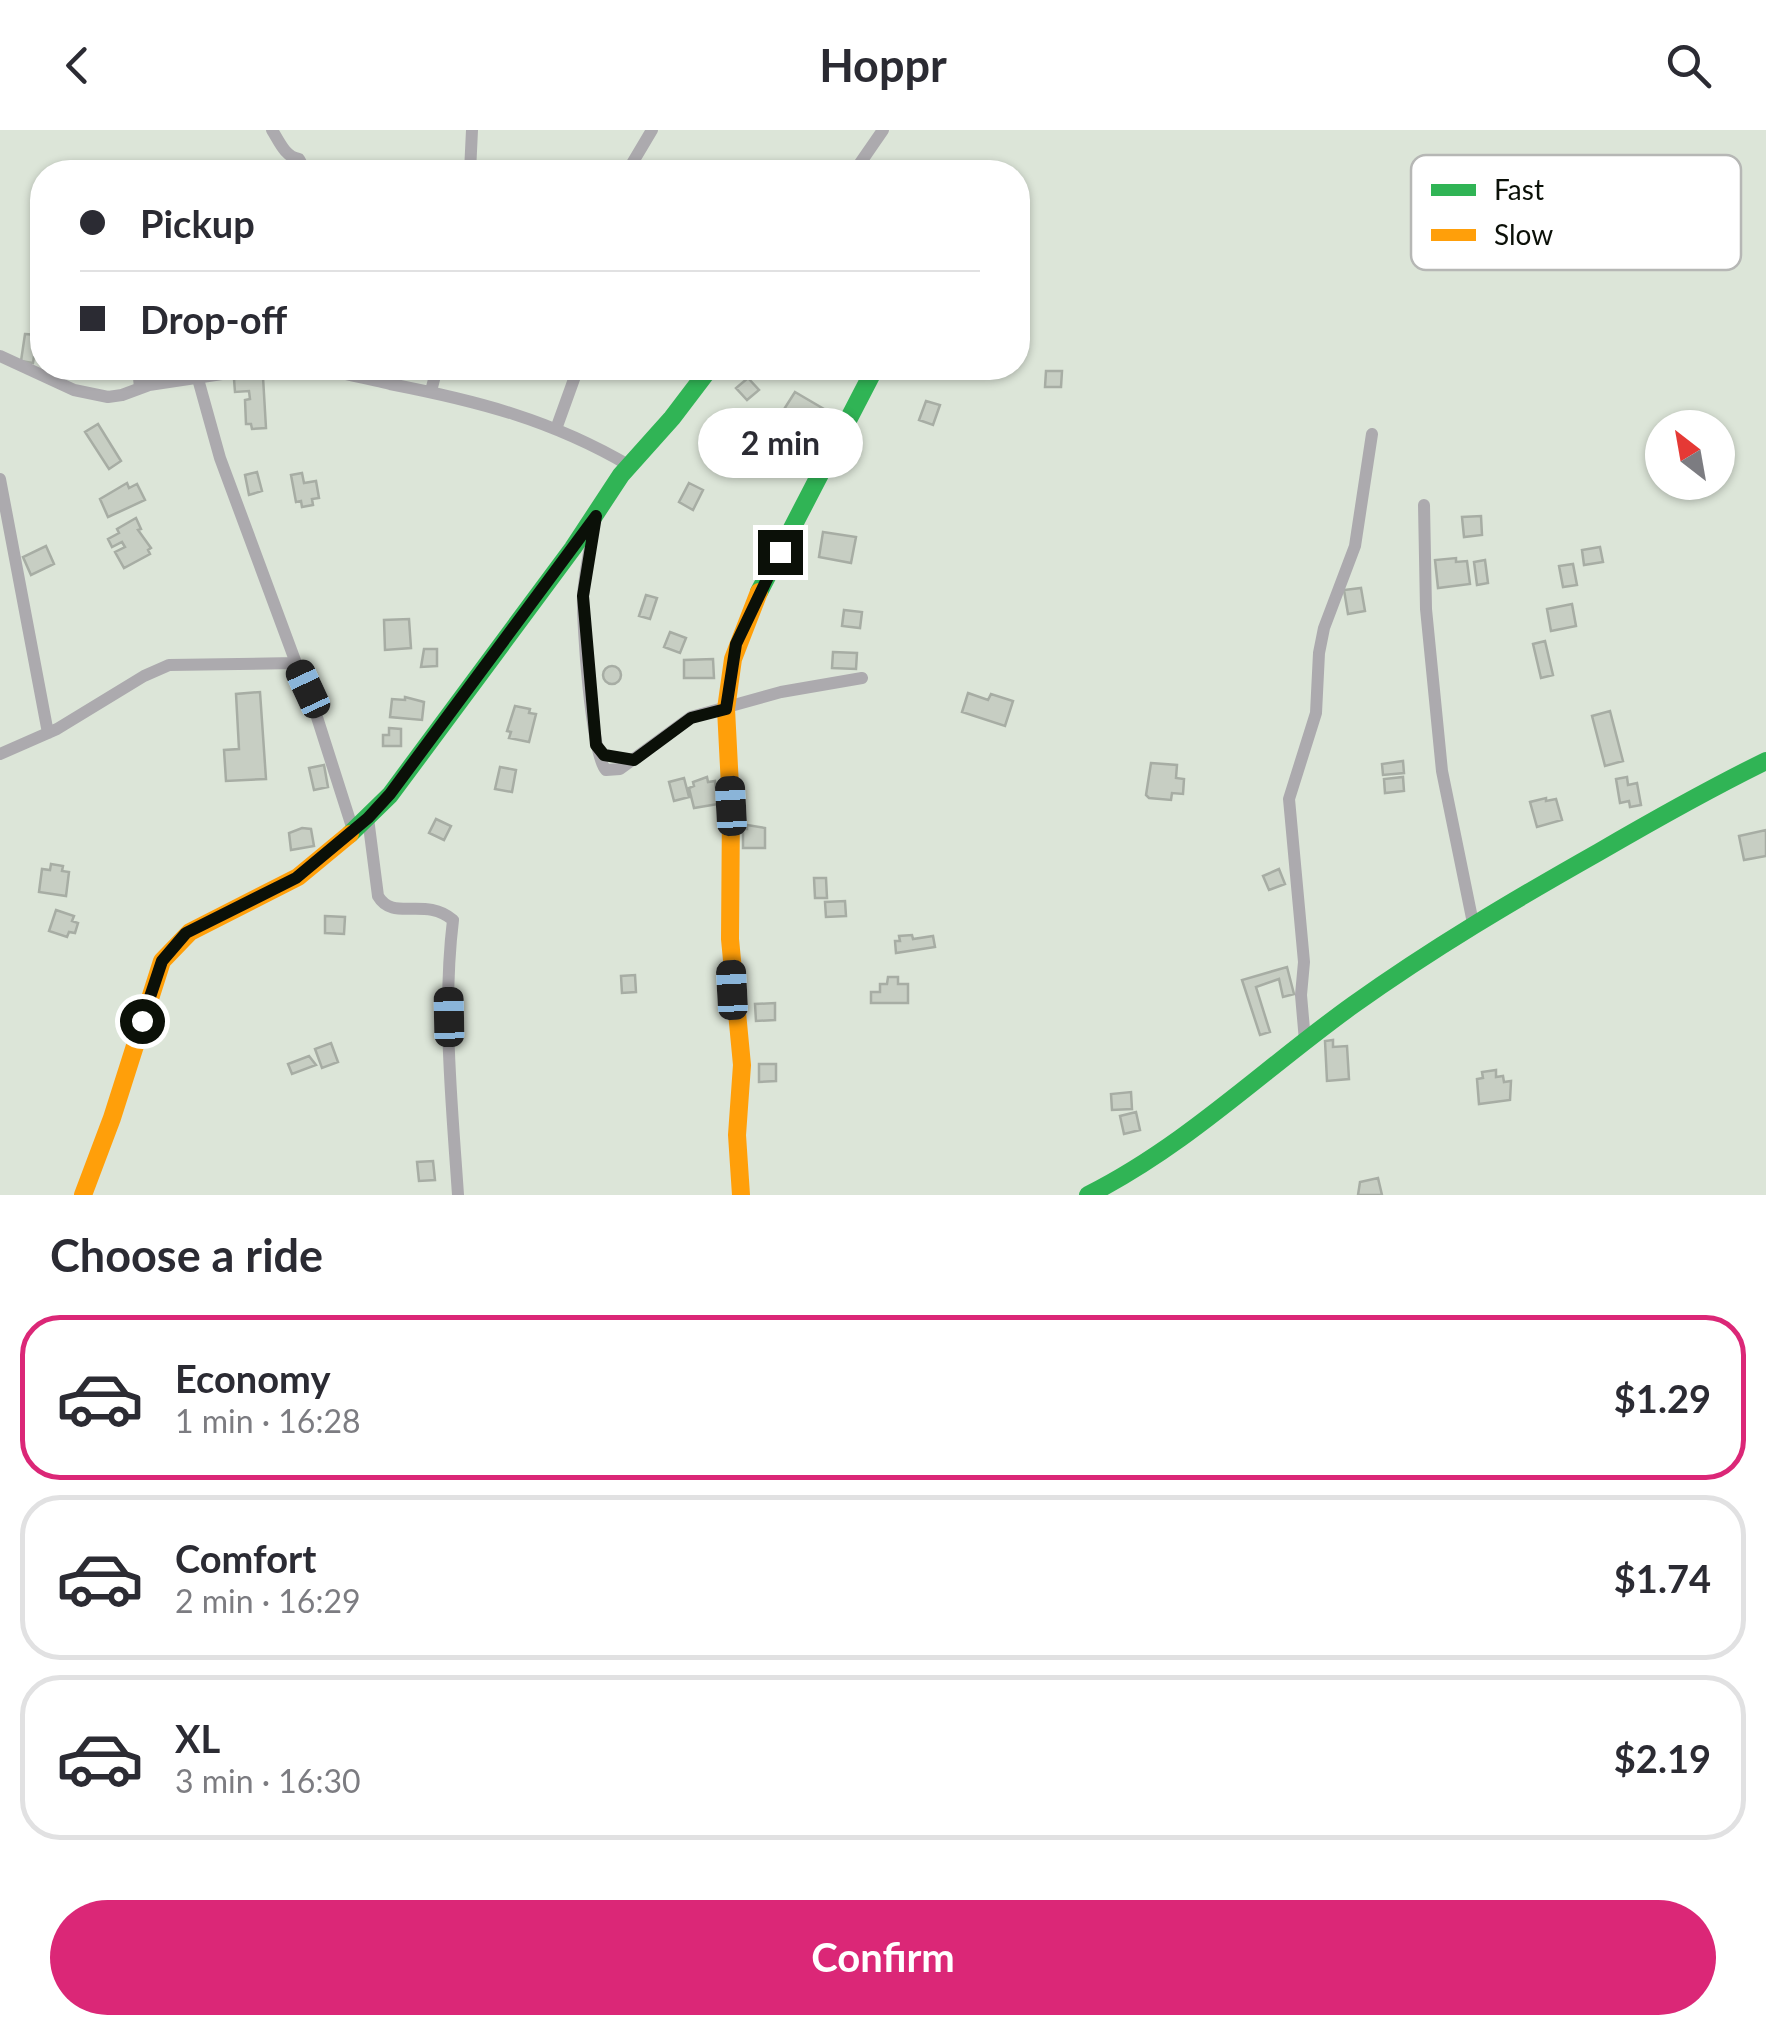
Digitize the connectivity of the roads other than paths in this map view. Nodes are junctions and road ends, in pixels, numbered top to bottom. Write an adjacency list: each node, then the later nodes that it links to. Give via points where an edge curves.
1 (272, 130): 5 (street)
2 (472, 130): 6 (street)
3 (652, 130): 7 (street)
4 (883, 130): 8 (street)
5 (300, 160)
6 (471, 160)
7 (633, 160)
8 (862, 160)
9 (0, 356): 10 (street)
10 (30, 369)
11 (55, 380): 20 (street, via 116,396)
12 (139, 380): 20 (street)
13 (186, 380): 20 (street)
14 (199, 380): 28 (street, via 220,458)
15 (391, 380): 21 (street)
16 (433, 380): 21 (street)
17 (574, 380): 22 (street)
18 (701, 380): 24 (street)
19 (870, 380): 30 (street, via 750,610 736,644)
20 (140, 388)
21 (431, 391): 22 (street, via 503,408)
22 (556, 430): 24 (street)
23 (1372, 434): 36 (street, via 1356,546 1324,628 1316,714 1289,799)
24 (630, 466): 27 (street)
25 (0, 479): 31 (street)
26 (1424, 505): 35 (street, via 1426,610 1442,771)
27 (596, 516): 30 (street, via 583,596 596,745 604,755 634,760 691,718); 34 (street, via 404,779)
28 (296, 664): 31 (street, via 169,665); 34 (street)
29 (862, 678): 30 (street)
30 (726, 709): 39 (street, via 730,939 742,1065)
31 (48, 733): 32 (street)
32 (0, 754)
33 (1766, 761): 35 (street)
34 (361, 824): 37 (street, via 296,878 172,946); 38 (street, via 382,903 394,909 427,906 453,920 449,1017)
35 (1473, 923): 36 (street)
36 (1305, 1041): 40 (street, via 1202,1123)
37 (83, 1195)
38 (458, 1195)
39 (740, 1195)
40 (1088, 1195)

